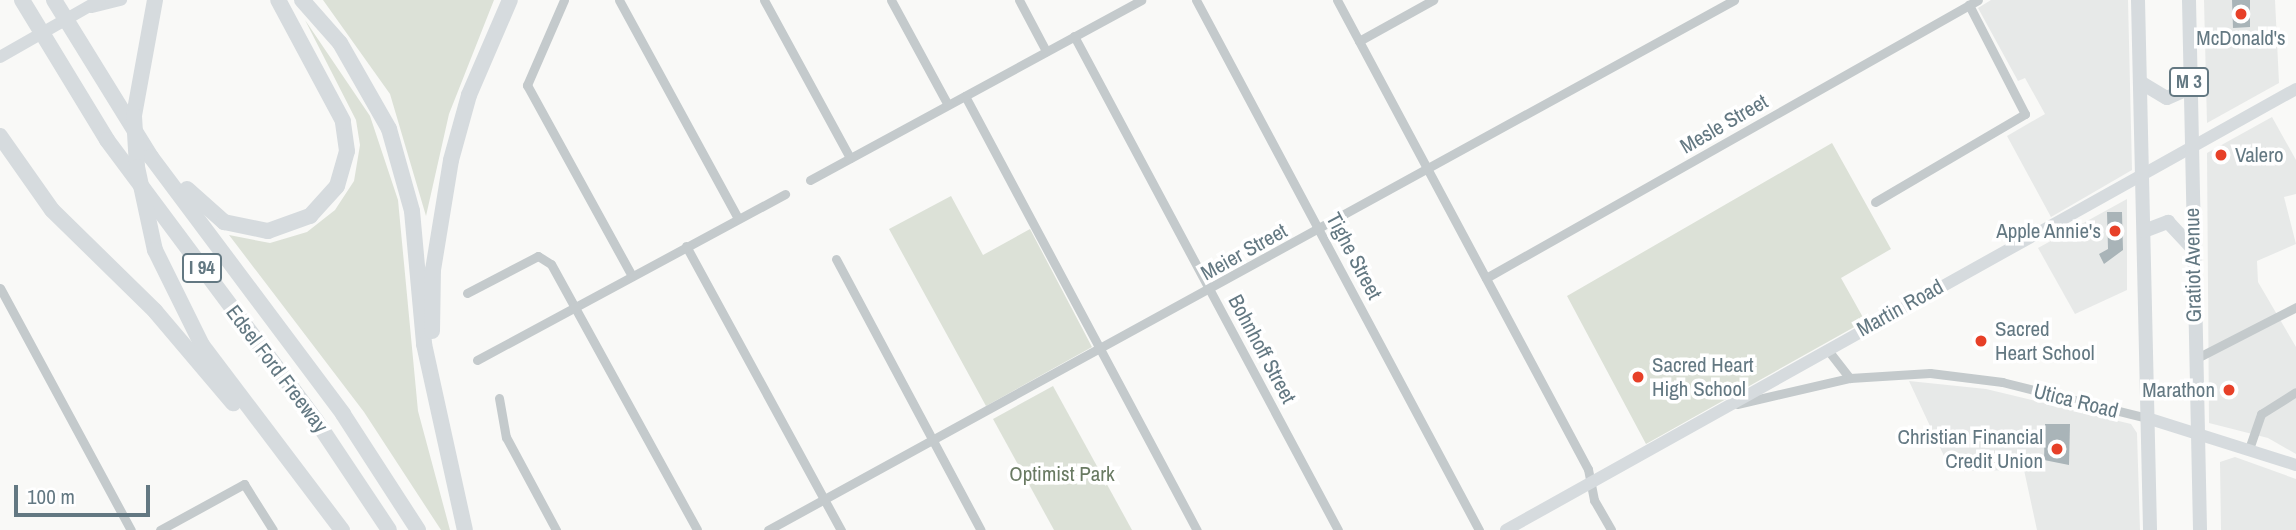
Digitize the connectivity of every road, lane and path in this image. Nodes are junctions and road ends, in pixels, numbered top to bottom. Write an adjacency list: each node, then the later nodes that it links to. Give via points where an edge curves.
1 (22, 0): 73 (highway, Edsel Ford Freeway / I 94, via 107,140 315,419)
2 (54, 0): 33 (highway, Edsel Ford Freeway / I 94)
3 (121, 0): 21 (street)
4 (155, 0): 69 (highway, via 134,116 137,167 155,250 202,345)
5 (278, 0): 33 (highway, via 346,132 346,164 330,196 298,223 240,229 207,212 174,173)
6 (302, 0): 61 (highway, via 340,43 389,129 412,211)
7 (510, 0): 61 (highway, via 469,94 442,205 433,270)
8 (564, 0): 46 (street, via 527,85)
9 (618, 0): 40 (street)
10 (764, 0): 34 (street)
11 (891, 0): 30 (street)
12 (1019, 0): 24 (street)
13 (1141, 0): 22 (street)
14 (1196, 0): 41 (street, Tighe Street)
15 (1337, 0): 23 (street)
16 (1433, 0): 23 (street)
17 (1734, 0): 35 (street, Meier Street)
18 (2138, 0): 26 (main road, M 3)
19 (2189, 0): 27 (main road, Gratiot Avenue / M 3)
20 (1974, 3): 39 (street, via 2025,114); 47 (street, Mesle Street)
21 (96, 4): 25 (street)
22 (1074, 36): 24 (street); 49 (street, Bohnhoff Street)
23 (1359, 41): 35 (street)
24 (1046, 51): 29 (street)
25 (0, 57)
26 (2140, 82): 27 (main road, via 2159,97); 36 (main road, M 3)
27 (2189, 88): 32 (main road, Gratiot Avenue / M 3)
28 (2296, 89): 32 (street, Martin Road)
29 (965, 96): 30 (street); 54 (street)
30 (948, 105): 34 (street)
31 (0, 136): 69 (highway, via 52,210 155,311)
32 (2191, 148): 36 (street, Martin Road); 44 (main road, Gratiot Avenue / M 3)
33 (150, 157): 74 (highway, Edsel Ford Freeway / I 94, via 343,414)
34 (850, 158): 37 (street)
35 (1429, 171): 41 (street, Meier Street); 47 (street)
36 (2142, 174): 42 (main road, M 3); 53 (street, Martin Road)
37 (810, 180)
38 (785, 194): 40 (street)
39 (1875, 202)
40 (738, 218): 43 (street)
41 (1321, 230): 49 (street, Meier Street); 83 (street, Tighe Street)
42 (2144, 231): 44 (main road, via 2168,222); 62 (main road, M 3)
43 (686, 246): 46 (street); 68 (street)
44 (2193, 250): 55 (main road, Gratiot Avenue / M 3)
45 (836, 259): 64 (street)
46 (632, 276): 51 (street)
47 (1486, 278): 67 (street)
48 (0, 288): 70 (street)
49 (1211, 291): 54 (street, Meier Street); 82 (street, Bohnhoff Street)
50 (467, 293): 51 (street, via 538,256 551,264)
51 (576, 306): 56 (street); 77 (street)
52 (2296, 307): 55 (street)
53 (1826, 349): 57 (street); 60 (street, Martin Road)
54 (1102, 350): 64 (street, Meier Street); 81 (street)
55 (2195, 359): 63 (main road, Gratiot Avenue / M 3)
56 (477, 360)
57 (1850, 378): 60 (street, Utica Road); 62 (street, Utica Road, via 1960,374)
58 (2296, 392): 65 (street, via 2261,414)
59 (499, 398): 76 (street, via 506,437)
60 (1721, 409): 67 (street, Martin Road)
61 (437, 417): 75 (highway)
62 (2147, 418): 63 (street, Utica Road); 86 (main road, M 3)
63 (2198, 435): 65 (street, Utica Road); 87 (main road, Gratiot Avenue / M 3)
64 (933, 441): 68 (street, Meier Street); 80 (street)
65 (2250, 446): 66 (street, Utica Road)
66 (2296, 466)
67 (1590, 484): 84 (street, Martin Road); 85 (street)
68 (824, 499): 78 (street, Meier Street); 79 (street)
69 (337, 524)
70 (131, 530)
71 (160, 530): 72 (street, via 249,485)
72 (273, 530)
73 (389, 530)
74 (418, 530)
75 (465, 530)
76 (556, 530)
77 (697, 530)
78 (768, 530)
79 (841, 530)
80 (981, 530)
81 (1197, 530)
82 (1338, 530)
83 (1479, 530)
84 (1506, 530)
85 (1611, 530)
86 (2150, 530)
87 (2200, 530)

